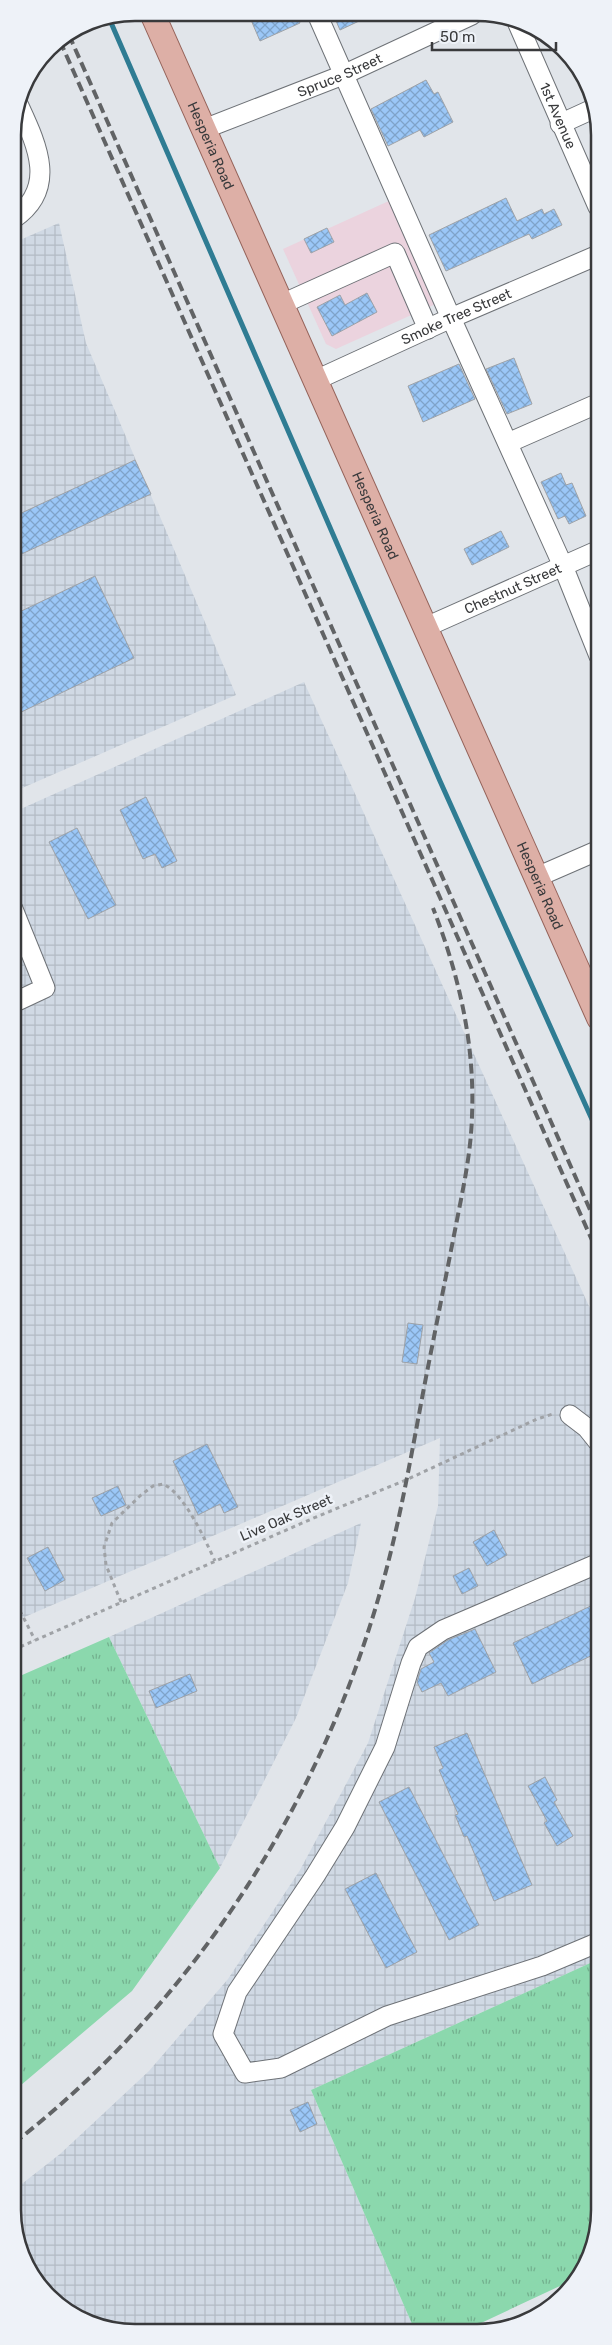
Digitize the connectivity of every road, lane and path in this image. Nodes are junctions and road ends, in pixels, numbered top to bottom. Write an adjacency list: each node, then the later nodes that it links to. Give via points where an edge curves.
1 (156, 21): 9 (main road, Hesperia Road)
2 (320, 21): 5 (street)
3 (459, 21): 5 (street, Spruce Street)
4 (521, 30): 8 (street, 1st Avenue)
5 (343, 75): 9 (street, Spruce Street); 14 (street)
6 (588, 111): 8 (street)
7 (23, 116): 11 (street, via 40,158 41,172 31,200)
8 (560, 124): 10 (street, 1st Avenue)
9 (204, 129): 13 (main road, Hesperia Road)
10 (591, 192)
11 (21, 211)
12 (591, 258): 14 (street, Smoke Tree Street)
13 (282, 304): 15 (street, via 395,253); 16 (main road, Hesperia Road)
14 (451, 318): 15 (street, Smoke Tree Street); 18 (street)
15 (428, 329): 16 (street, Smoke Tree Street)
16 (316, 380): 21 (main road, Hesperia Road)
17 (591, 406): 18 (street)
18 (508, 443): 20 (street)
19 (591, 554): 20 (street, Chestnut Street)
20 (563, 566): 21 (street, Chestnut Street); 22 (street)
21 (426, 627): 24 (main road, Hesperia Road)
22 (591, 636)
23 (591, 853): 24 (street)
24 (537, 877): 27 (main road, Hesperia Road)
25 (21, 929): 26 (street, via 44,988)
26 (21, 999)
27 (591, 1000)
28 (570, 1415): 29 (street); 30 (path, Live Oak Street, via 556,1414 537,1419 406,1480)
29 (591, 1432)
30 (215, 1561): 32 (path, Live Oak Street); 32 (path, via 176,1494 163,1484 153,1486 112,1523 104,1547 106,1564)
31 (591, 1566): 36 (street, via 443,1630 418,1647 410,1663 385,1747 315,1876 237,1992 223,2034 245,2073 281,2068 387,2016 542,1966)
32 (121, 1602): 34 (path, Live Oak Street)
33 (21, 1611): 34 (path)
34 (35, 1640): 35 (path, Live Oak Street)
35 (21, 1646)
36 (591, 1945)

